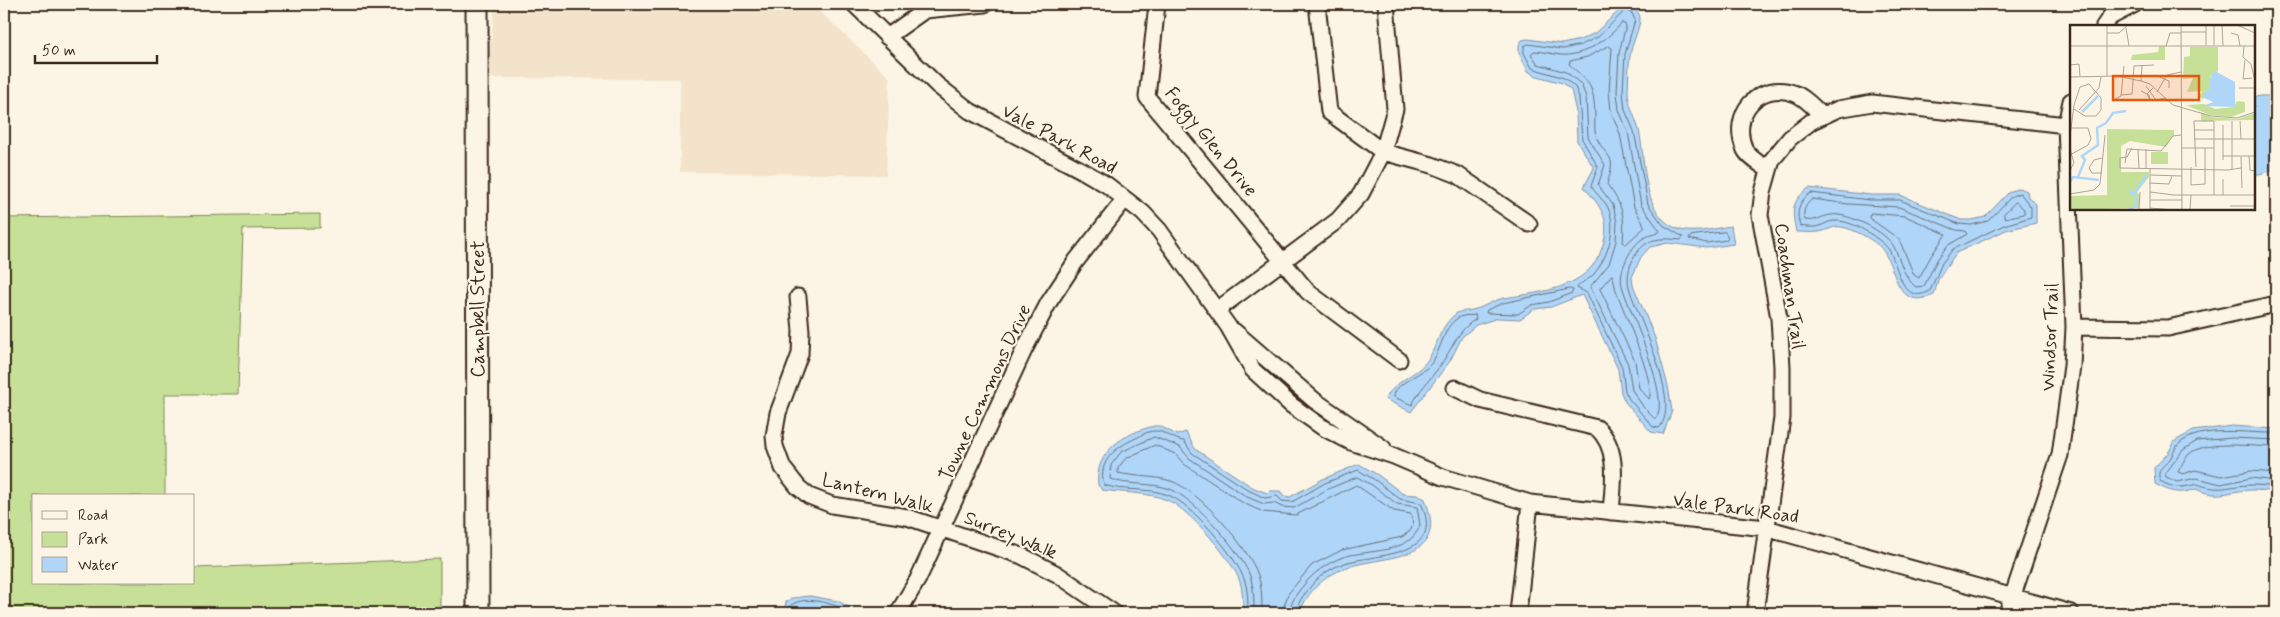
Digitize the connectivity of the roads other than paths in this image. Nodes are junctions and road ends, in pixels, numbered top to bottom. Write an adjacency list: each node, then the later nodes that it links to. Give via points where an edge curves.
1 (478, 4): 29 (main road, Campbell Street)
2 (854, 4): 9 (street, Vale Park Road)
3 (984, 4): 9 (street, via 925,10)
4 (1156, 4): 17 (street, Foggy Glen Drive, via 1147,97)
5 (1317, 4): 13 (street, via 1329,112)
6 (1386, 4): 13 (street, via 1395,109)
7 (2135, 4): 8 (street, via 2110,17)
8 (2105, 25)
9 (887, 37): 15 (street, Vale Park Road, via 937,85 970,111 1083,171)
10 (2070, 106): 12 (street, Windsor Trail)
11 (1824, 116): 12 (street, Coachman Trail, via 1838,109 1872,103); 14 (street, Coachman Trail, via 1790,138 1772,160); 14 (street, via 1798,94 1780,90 1763,92 1751,100 1743,112 1741,132 1746,152)
12 (2066, 125): 21 (street, Windsor Trail)
13 (1383, 152): 16 (street, via 1432,165 1458,176); 17 (street, via 1356,201 1338,220)
14 (1769, 170): 27 (street, Coachman Trail, via 1760,215 1779,318 1782,418)
15 (1125, 199): 20 (street, Vale Park Road, via 1159,230); 26 (street, Towne Commons Drive, via 1076,261 1049,302)
16 (1529, 224)
17 (1284, 261): 20 (street); 22 (street, Foggy Glen Drive, via 1308,292)
18 (798, 297): 26 (street, Lantern Walk, via 800,354 775,425 775,446 783,468 798,487 820,501 907,517)
19 (2276, 304): 21 (street, via 2168,328)
20 (1217, 310): 24 (street, Vale Park Road, via 1228,326 1314,400 1394,456 1443,477)
21 (2074, 327): 28 (street, Windsor Trail, via 2060,455)
22 (1399, 360)
23 (1455, 388): 25 (street, via 1480,400 1597,428 1607,441 1613,463)
24 (1530, 503): 25 (street, Vale Park Road); 32 (street)
25 (1611, 512): 27 (street, Vale Park Road)
26 (942, 528): 30 (street, Towne Commons Drive); 31 (street, Surrey Walk, via 1043,566)
27 (1766, 528): 28 (street, Vale Park Road); 33 (street, Coachman Trail)
28 (2013, 597): 34 (street, Windsor Trail); 35 (street, Vale Park Road)
29 (478, 613)
30 (898, 613)
31 (1114, 613)
32 (1518, 613)
33 (1755, 613)
34 (2007, 613)
35 (2071, 613)

